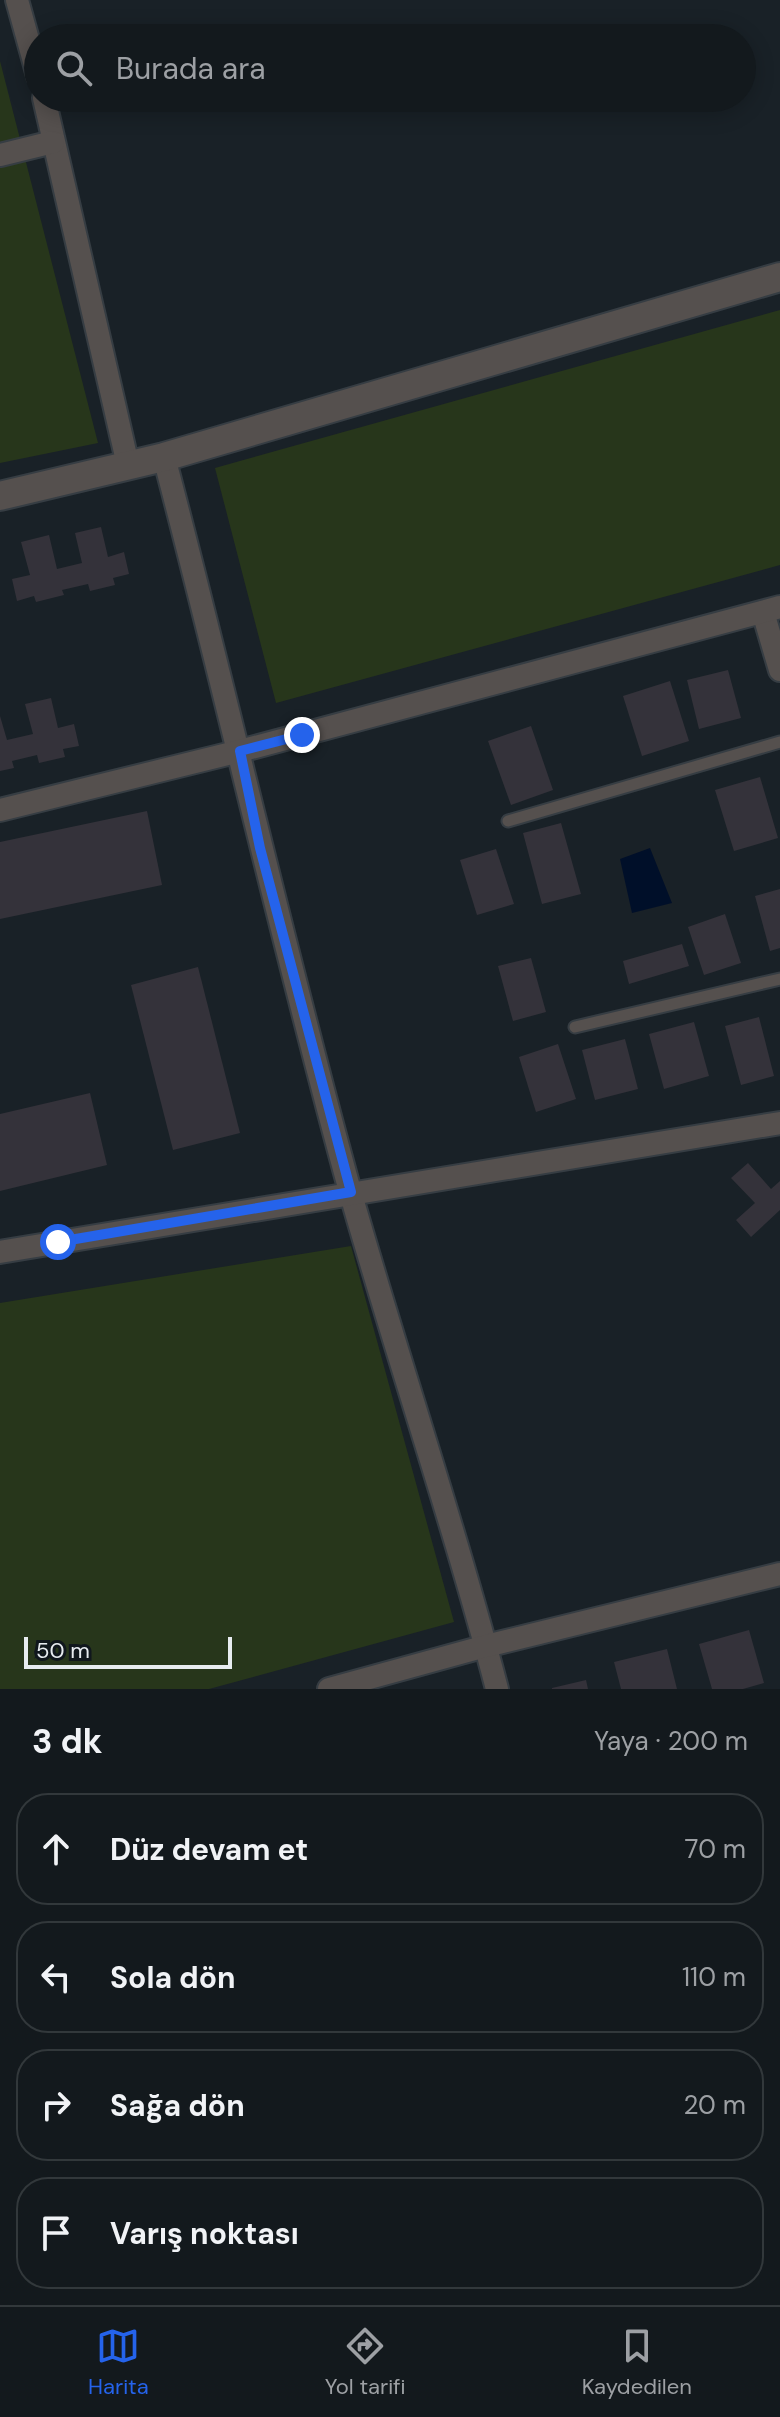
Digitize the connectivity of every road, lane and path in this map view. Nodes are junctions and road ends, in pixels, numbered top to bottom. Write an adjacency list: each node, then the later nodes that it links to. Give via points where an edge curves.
1 (17, 0): 2 (street)
2 (24, 25)
3 (47, 112): 4 (street)
4 (53, 142): 5 (street); 8 (street)
5 (0, 155)
6 (780, 277): 7 (street)
7 (164, 457): 8 (street); 13 (street)
8 (128, 465): 9 (street)
9 (0, 496)
10 (772, 609): 11 (street); 13 (street)
11 (780, 670)
12 (780, 742): 15 (lane)
13 (240, 751): 14 (street); 19 (street, via 260,848)
14 (0, 810)
15 (508, 821)
16 (780, 979): 17 (lane)
17 (575, 1027)
18 (780, 1123): 19 (street)
19 (351, 1192): 20 (street); 22 (street)
20 (0, 1252)
21 (780, 1574): 22 (street)
22 (486, 1646): 23 (street); 24 (street)
23 (329, 1689)
24 (497, 1689)

